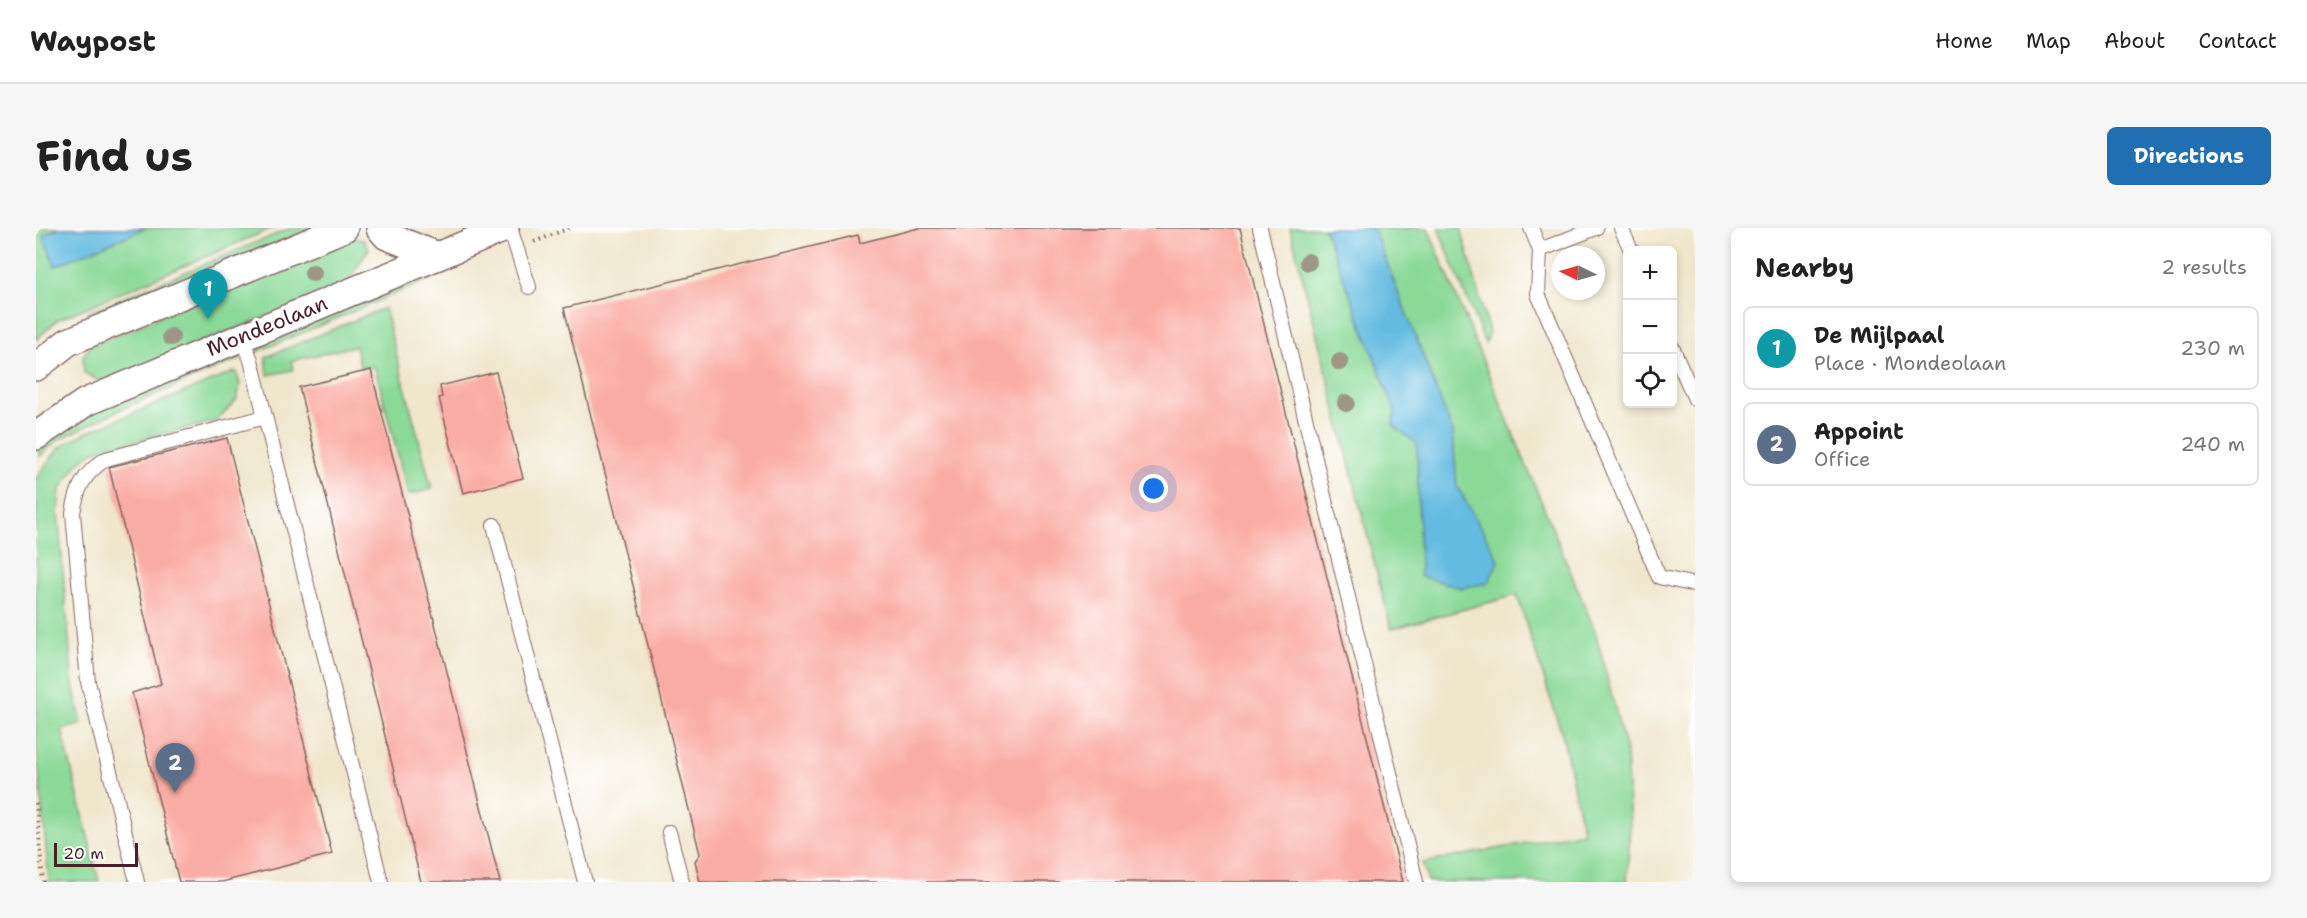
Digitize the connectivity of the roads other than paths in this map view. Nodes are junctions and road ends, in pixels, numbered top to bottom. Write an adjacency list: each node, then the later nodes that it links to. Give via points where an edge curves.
1 (344, 228): 15 (street, via 68,342)
2 (380, 228): 11 (street, via 387,236)
3 (505, 228): 11 (street, Mondeolaan)
4 (510, 228): 12 (lane)
5 (1260, 228): 26 (lane)
6 (1531, 228): 10 (lane)
7 (1596, 228): 10 (lane)
8 (1621, 228): 9 (lane)
9 (1629, 246)
10 (1540, 250): 20 (lane, via 1538,294 1659,578)
11 (438, 256): 13 (street, Mondeolaan)
12 (529, 287)
13 (241, 336): 17 (lane); 18 (street, Mondeolaan, via 86,402)
14 (1675, 354): 16 (lane)
15 (36, 367)
16 (1695, 399)
17 (265, 417): 22 (lane, via 106,459 92,468 76,494 73,513 88,682); 23 (lane)
18 (36, 436)
19 (494, 525): 24 (lane)
20 (1695, 585)
21 (669, 832): 25 (lane)
22 (137, 882)
23 (381, 882)
24 (585, 882)
25 (682, 882)
26 (1416, 882)

